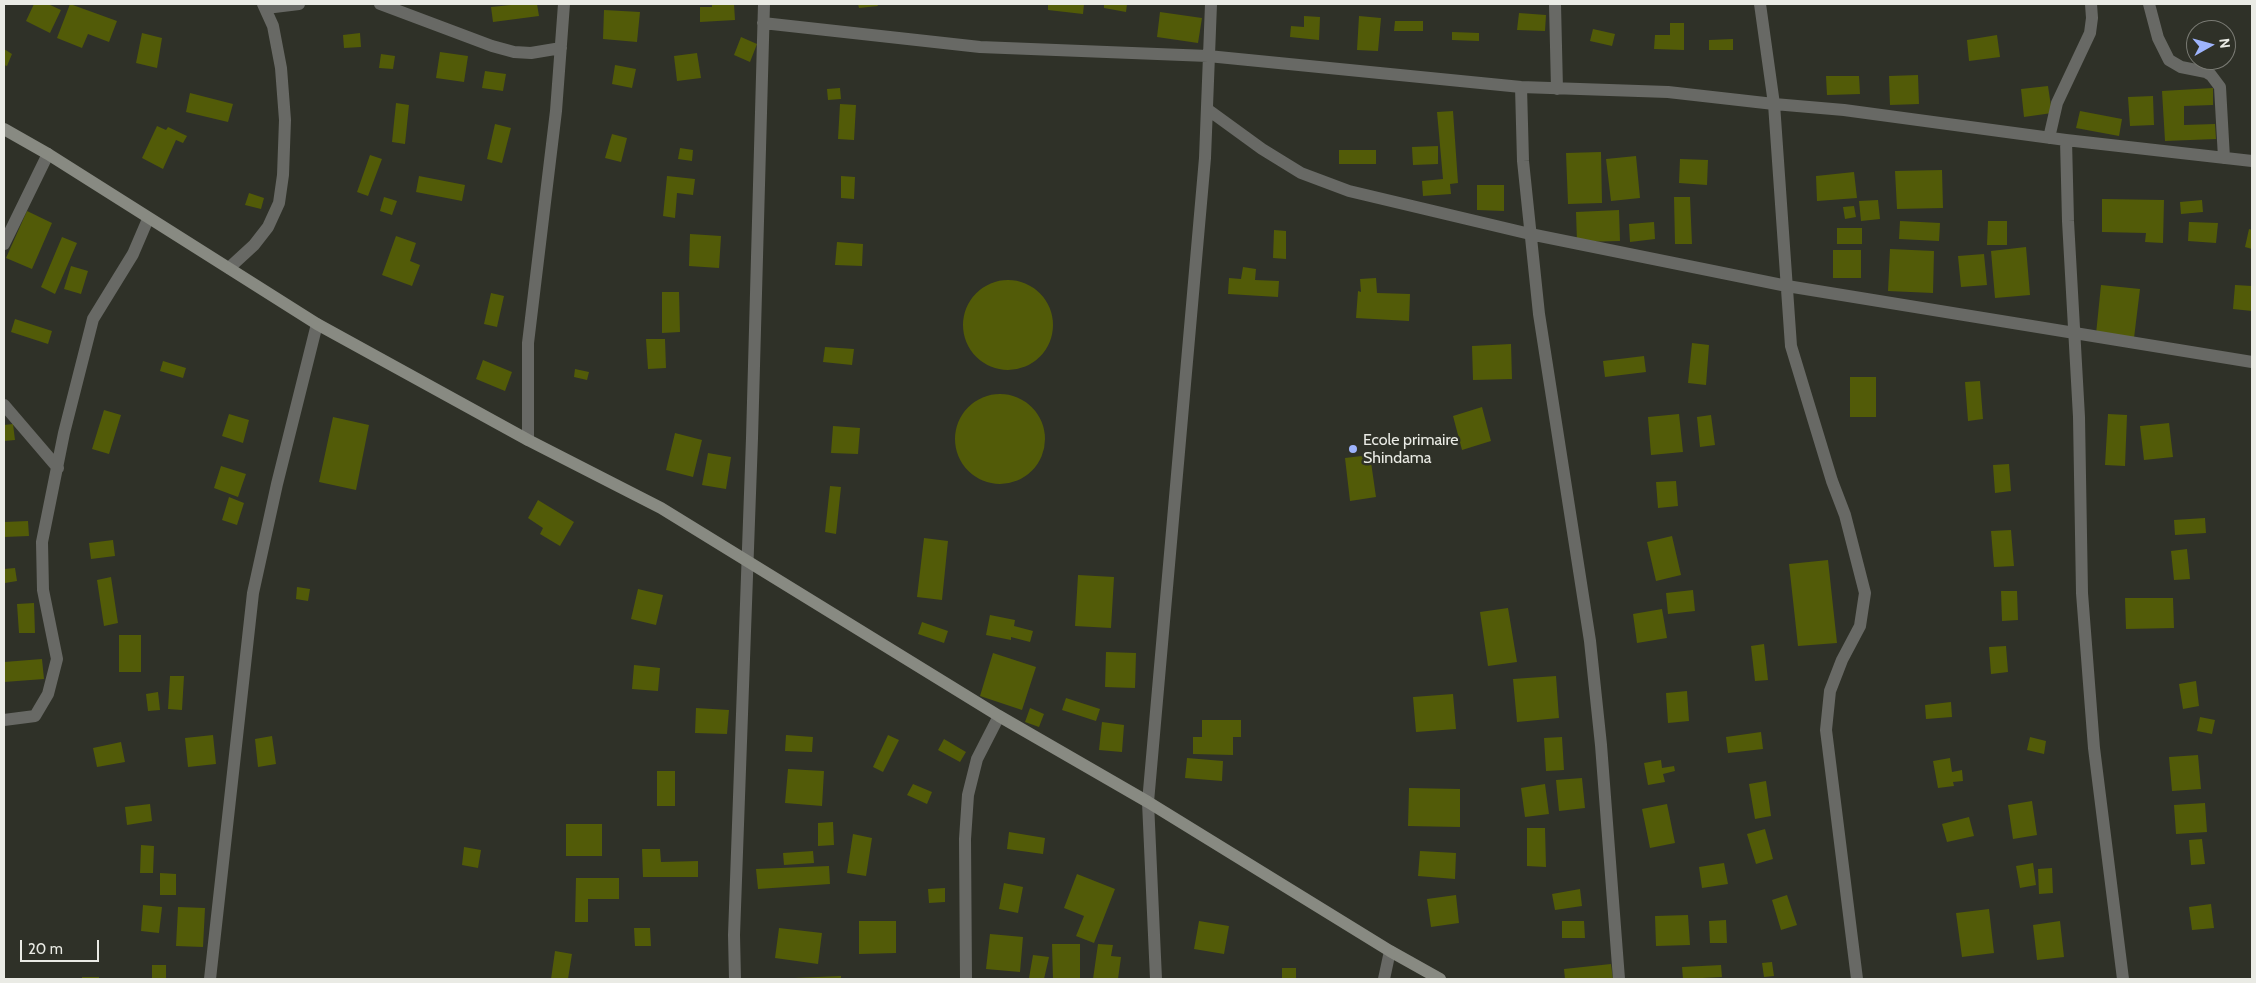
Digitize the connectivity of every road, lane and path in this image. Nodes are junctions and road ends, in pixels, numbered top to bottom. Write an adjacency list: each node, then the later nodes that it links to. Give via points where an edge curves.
1 (299, 4): 10 (street)
2 (380, 4): 12 (street, via 514,52)
3 (564, 4): 12 (street)
4 (764, 4): 11 (street)
5 (1211, 4): 13 (street)
6 (1555, 4): 15 (street)
7 (1760, 4): 16 (street)
8 (2091, 4): 19 (street, via 2090,33 2057,104)
9 (2149, 4): 22 (street, via 2158,38 2169,60 2181,68 2206,72 2220,86)
10 (265, 5): 27 (street, via 274,26 284,94 283,175 279,203 268,226 254,245)
11 (763, 23): 13 (street, via 980,47); 35 (street)
12 (561, 48): 33 (street, via 528,343)
13 (1208, 56): 14 (street); 17 (street)
14 (1521, 87): 15 (street); 25 (street, via 1523,161)
15 (1557, 89): 16 (street, via 1668,92)
16 (1774, 104): 19 (street, via 1844,110); 28 (street)
17 (1207, 109): 25 (street, via 1302,173 1349,191); 38 (street)
18 (4, 129): 21 (street)
19 (2049, 138): 20 (street)
20 (2066, 140): 22 (street); 30 (street)
21 (48, 154): 24 (street); 26 (street)
22 (2224, 158): 23 (street)
23 (2252, 161)
24 (148, 219): 27 (street); 34 (street, via 133,254 93,319)
25 (1530, 234): 28 (street); 46 (street, via 1539,314 1592,660 1602,745)
26 (4, 244)
27 (229, 268): 29 (street)
28 (1787, 286): 30 (street); 47 (street, via 1791,346 1845,515 1865,593 1860,626 1830,691 1826,730)
29 (317, 324): 33 (street); 40 (street, via 253,593)
30 (2074, 334): 31 (street); 48 (street, via 2082,593 2094,748)
31 (2252, 362)
32 (4, 405): 34 (street)
33 (528, 440): 35 (street, via 661,508)
34 (58, 468): 37 (street, via 42,542 43,590 57,659 48,694 35,716)
35 (747, 560): 36 (street); 41 (street, via 734,917)
36 (1000, 716): 38 (street); 42 (street, via 977,758 968,794 965,839)
37 (4, 720)
38 (1148, 802): 39 (street); 43 (street)
39 (1390, 951): 44 (street); 45 (street)
40 (210, 979)
41 (735, 979)
42 (966, 979)
43 (1156, 979)
44 (1384, 979)
45 (1440, 979)
46 (1619, 979)
47 (1857, 979)
48 (2123, 979)

